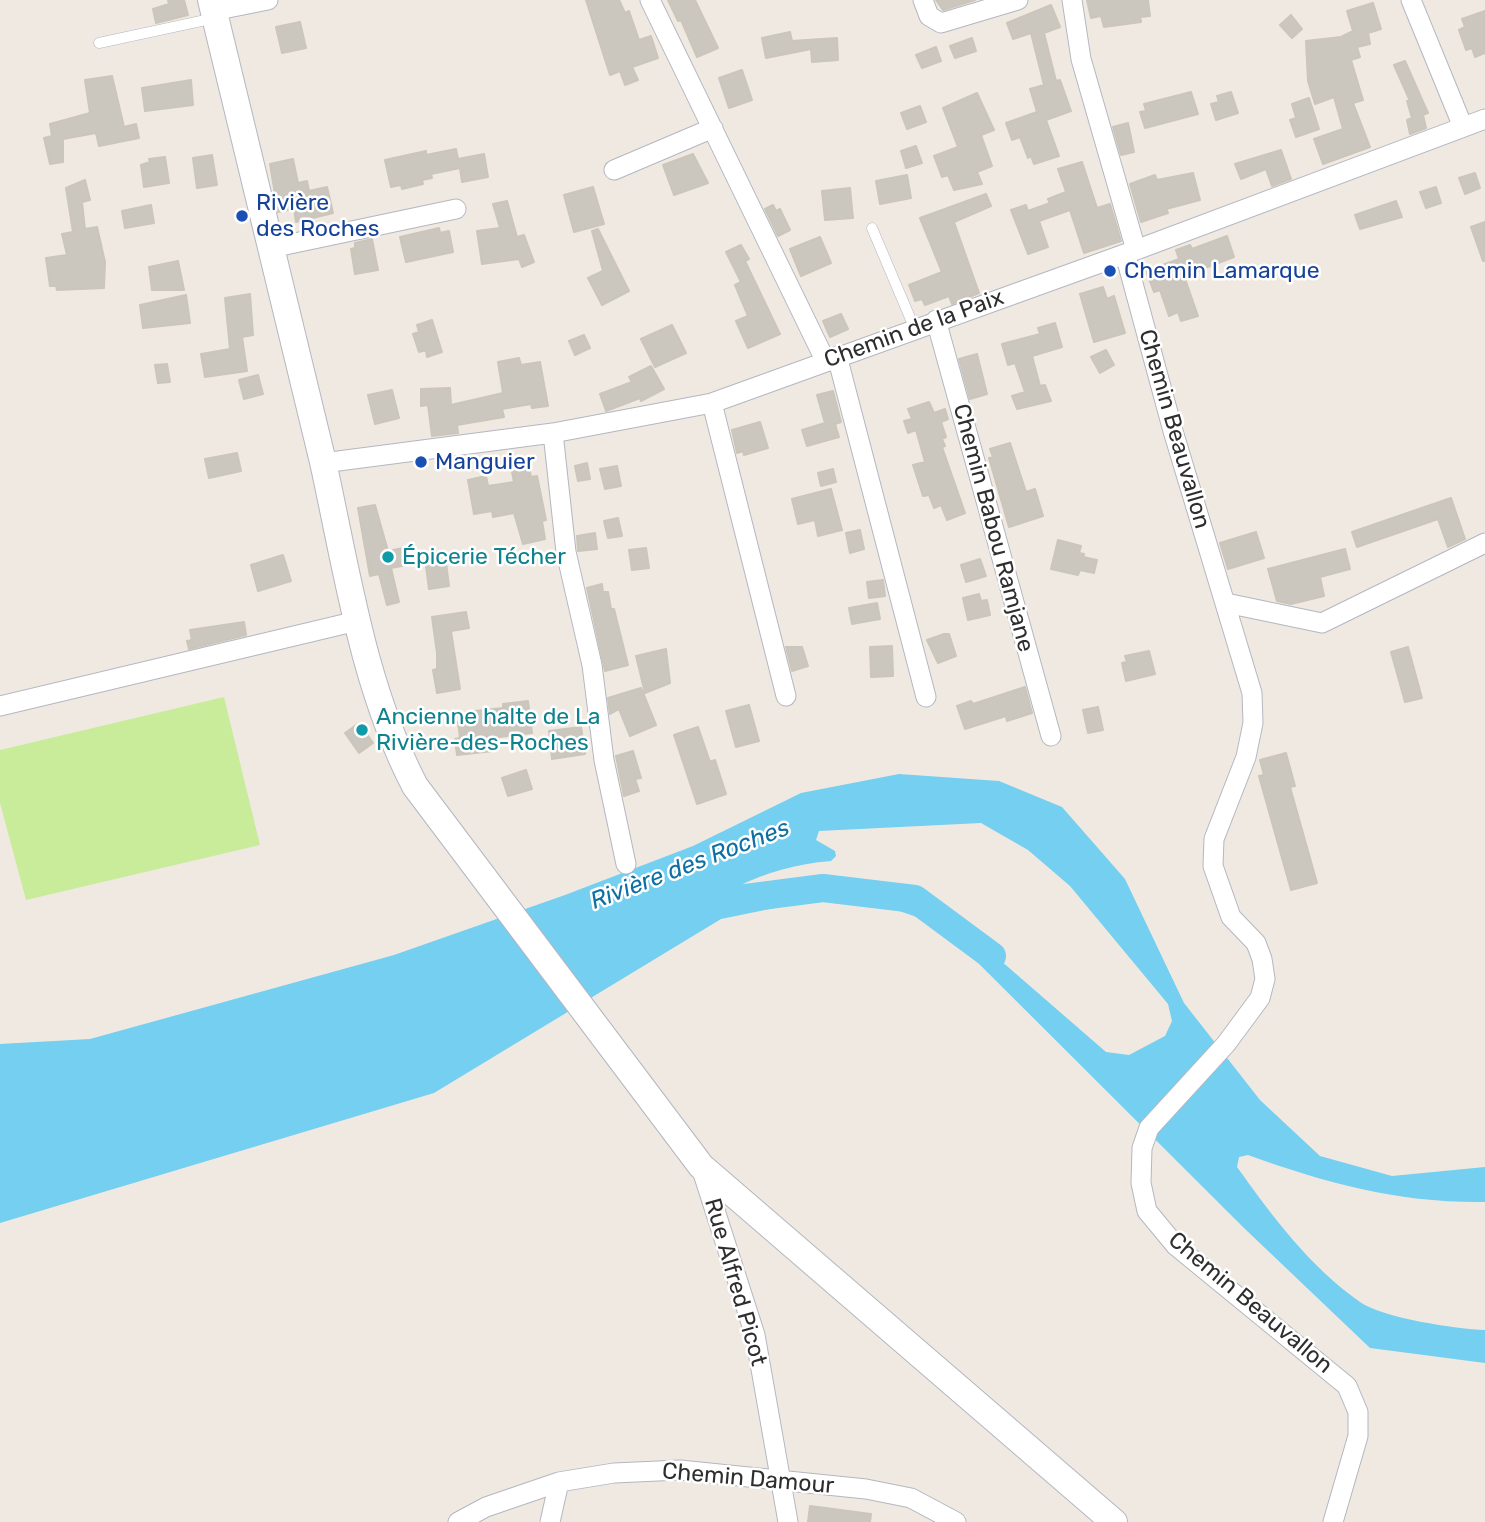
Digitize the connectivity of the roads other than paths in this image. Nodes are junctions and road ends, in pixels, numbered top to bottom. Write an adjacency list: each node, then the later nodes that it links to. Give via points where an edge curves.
1 (268, 0): 7 (street)
2 (650, 0): 11 (street)
3 (923, 0): 4 (street, via 929,16 941,23)
4 (1018, 0)
5 (1072, 0): 16 (street, via 1081,59)
6 (1410, 0): 10 (street)
7 (213, 10): 8 (lane); 15 (main road)
8 (99, 43)
9 (1485, 119): 10 (street, Chemin de la Paix)
10 (1463, 127): 16 (street, Chemin de la Paix)
11 (713, 128): 12 (street); 19 (street)
12 (614, 170)
13 (456, 209): 15 (street)
14 (872, 229): 18 (lane)
15 (271, 248): 22 (main road)
16 (1130, 252): 17 (street, Chemin de la Paix); 24 (street, Chemin Beauvallon, via 1173,431)
17 (936, 320): 18 (street, Chemin de la Paix); 29 (street, Chemin Babou Ramjane)
18 (914, 327): 19 (street, Chemin de la Paix)
19 (831, 358): 20 (street, Chemin de la Paix); 27 (street)
20 (712, 403): 21 (street, Chemin de la Paix); 26 (street)
21 (553, 433): 22 (street, Chemin de la Paix); 30 (street, via 566,552 592,666 604,760)
22 (323, 464): 25 (main road)
23 (1485, 543): 24 (street, via 1322,623)
24 (1226, 603): 39 (street, Chemin Beauvallon, via 1252,693 1253,723 1246,757 1214,839 1213,866 1231,917 1256,943 1265,979 1260,998 1226,1044 1149,1128 1142,1148 1141,1183 1147,1211 1176,1246 1347,1386 1358,1412 1358,1436)
25 (357, 621): 28 (street); 31 (main road, via 394,746 415,786)
26 (786, 696)
27 (926, 697)
28 (0, 706)
29 (1051, 736)
30 (626, 864)
31 (701, 1166): 33 (street, Rue Alfred Picot, via 755,1335); 38 (main road)
32 (559, 1482): 33 (street, Chemin Damour, via 614,1473 680,1470); 34 (street, Chemin Damour, via 486,1507); 35 (street)
33 (782, 1483): 36 (street, Rue Alfred Picot); 37 (street, Chemin Damour, via 866,1489 911,1498)
34 (458, 1522)
35 (550, 1522)
36 (788, 1522)
37 (956, 1522)
38 (1114, 1522)
39 (1334, 1522)

